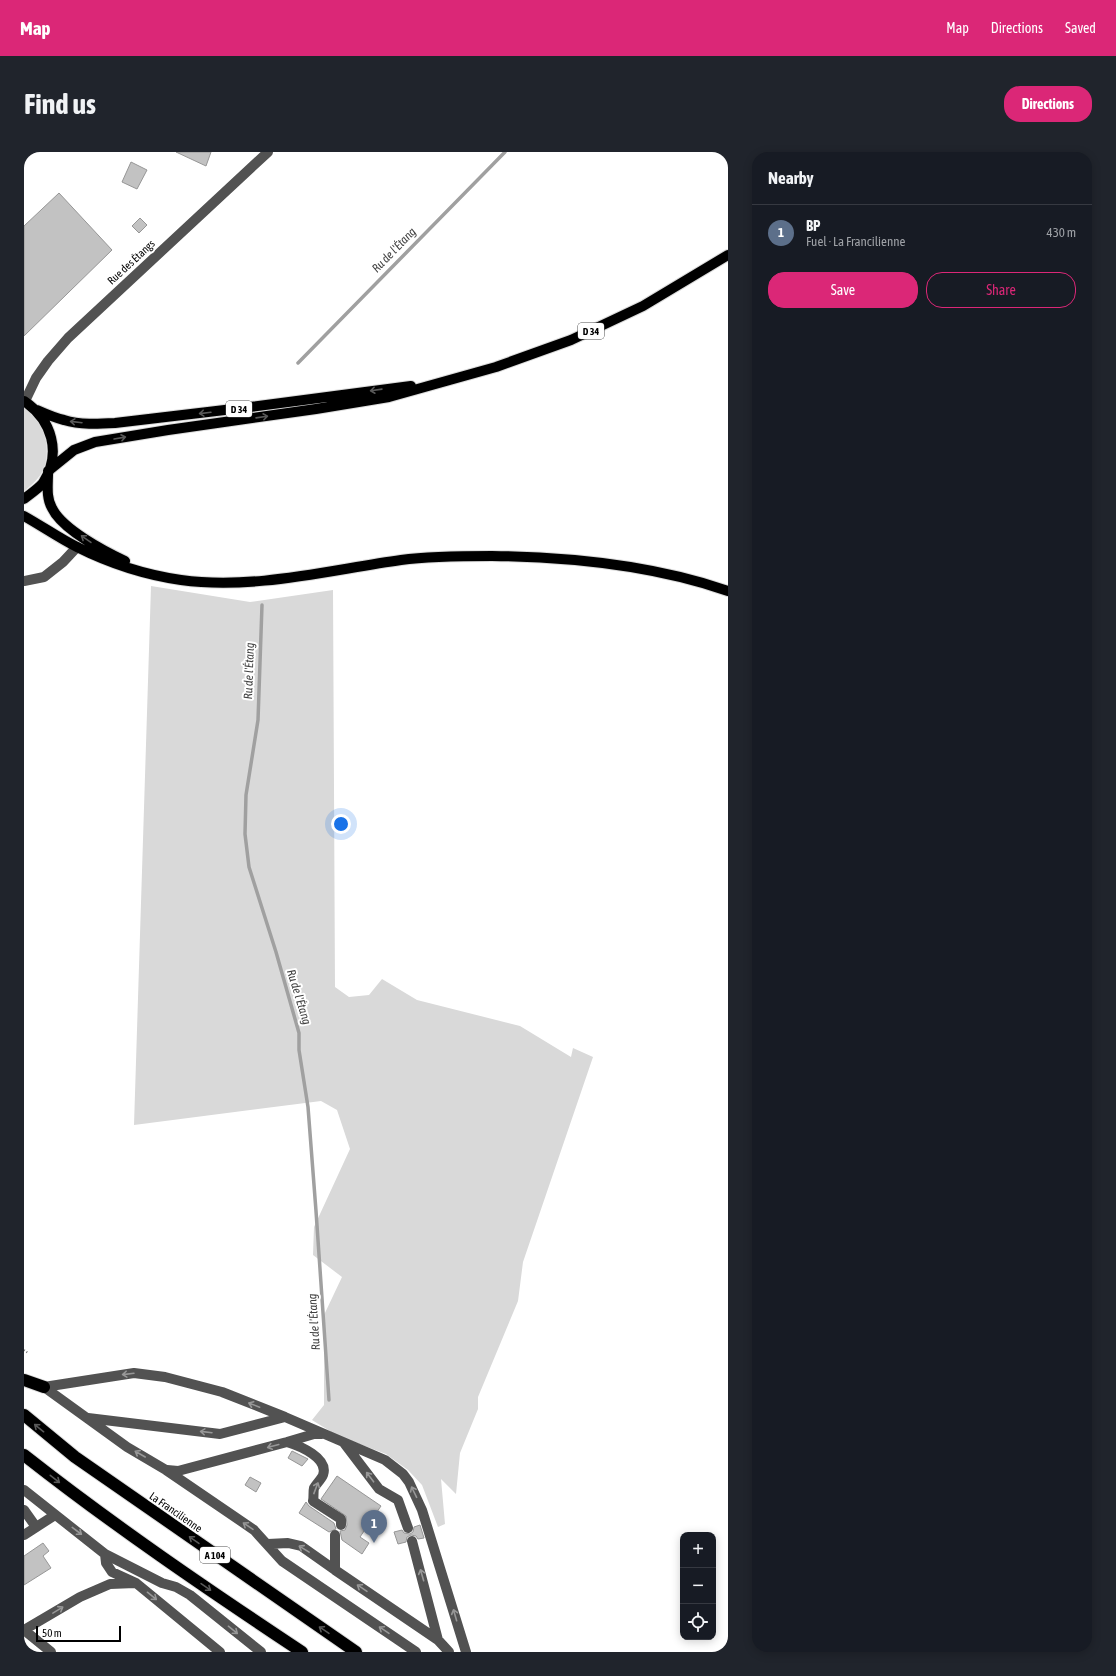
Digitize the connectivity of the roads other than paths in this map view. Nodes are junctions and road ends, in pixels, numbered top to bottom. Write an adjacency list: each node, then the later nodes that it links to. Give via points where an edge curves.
1 (268, 152): 4 (street, Rue des Étangs, via 68,338 44,366)
2 (728, 255): 3 (main road, D 34, via 643,306 571,340 496,367)
3 (442, 382): 5 (main road, D 34, one-way to 5, via 114,423 74,422); 6 (main road, D 34, one-way to 3, via 74,450 95,442 389,397)
4 (24, 401): 5 (main road)
5 (37, 410): 6 (main road, via 46,423 51,437 53,453)
6 (48, 473): 7 (main road, via 42,484); 10 (main road, one-way to 6, via 97,547 56,514 50,502)
7 (24, 499)
8 (24, 516): 9 (main road)
9 (77, 547): 10 (main road, via 110,562); 11 (street, via 44,577)
10 (144, 571): 12 (main road, via 180,580 247,582 403,560 458,556 521,557 583,560 704,583)
11 (24, 581)
12 (728, 591)
13 (24, 1380): 14 (highway)
14 (44, 1388): 16 (street, one-way to 14, via 222,1392 146,1373); 17 (street)
15 (24, 1416): 43 (highway, La Francilienne / A 104, one-way to 15, via 75,1457)
16 (285, 1417): 17 (street, one-way to 17, via 220,1434); 18 (street)
17 (86, 1418): 22 (street, one-way to 17)
18 (324, 1434): 19 (street, via 314,1434); 20 (street)
19 (287, 1442): 22 (street, one-way to 22, via 178,1471); 26 (street, one-way to 19, via 341,1519 314,1501 314,1488 323,1476 321,1460 298,1445)
20 (343, 1442): 28 (street, one-way to 20, via 398,1500 379,1489); 46 (street, one-way to 20, via 434,1544 409,1482 386,1460)
21 (24, 1455): 42 (highway, A 104, one-way to 42, via 132,1536)
22 (166, 1470): 32 (street, one-way to 22, via 254,1530)
23 (24, 1490): 25 (street)
24 (24, 1510): 27 (street)
25 (55, 1515): 27 (street); 33 (street, one-way to 33)
26 (341, 1525)
27 (36, 1527): 29 (street)
28 (408, 1528)
29 (24, 1535)
30 (334, 1536): 34 (street)
31 (412, 1541): 38 (street, one-way to 31)
32 (268, 1544): 34 (street, one-way to 32, via 301,1546 288,1543); 44 (street, one-way to 32, via 282,1561)
33 (105, 1554): 35 (street, via 106,1563 112,1572); 36 (street)
34 (335, 1570): 38 (street, one-way to 34)
35 (136, 1583): 36 (street); 37 (street, one-way to 35, via 80,1597 110,1584); 40 (street, one-way to 40)
36 (162, 1583): 41 (street, one-way to 41, via 190,1595)
37 (24, 1630): 39 (street)
38 (438, 1640): 45 (street)
39 (51, 1652)
40 (220, 1652)
41 (261, 1652)
42 (302, 1652)
43 (356, 1652)
44 (416, 1652)
45 (449, 1652)
46 (466, 1652)

